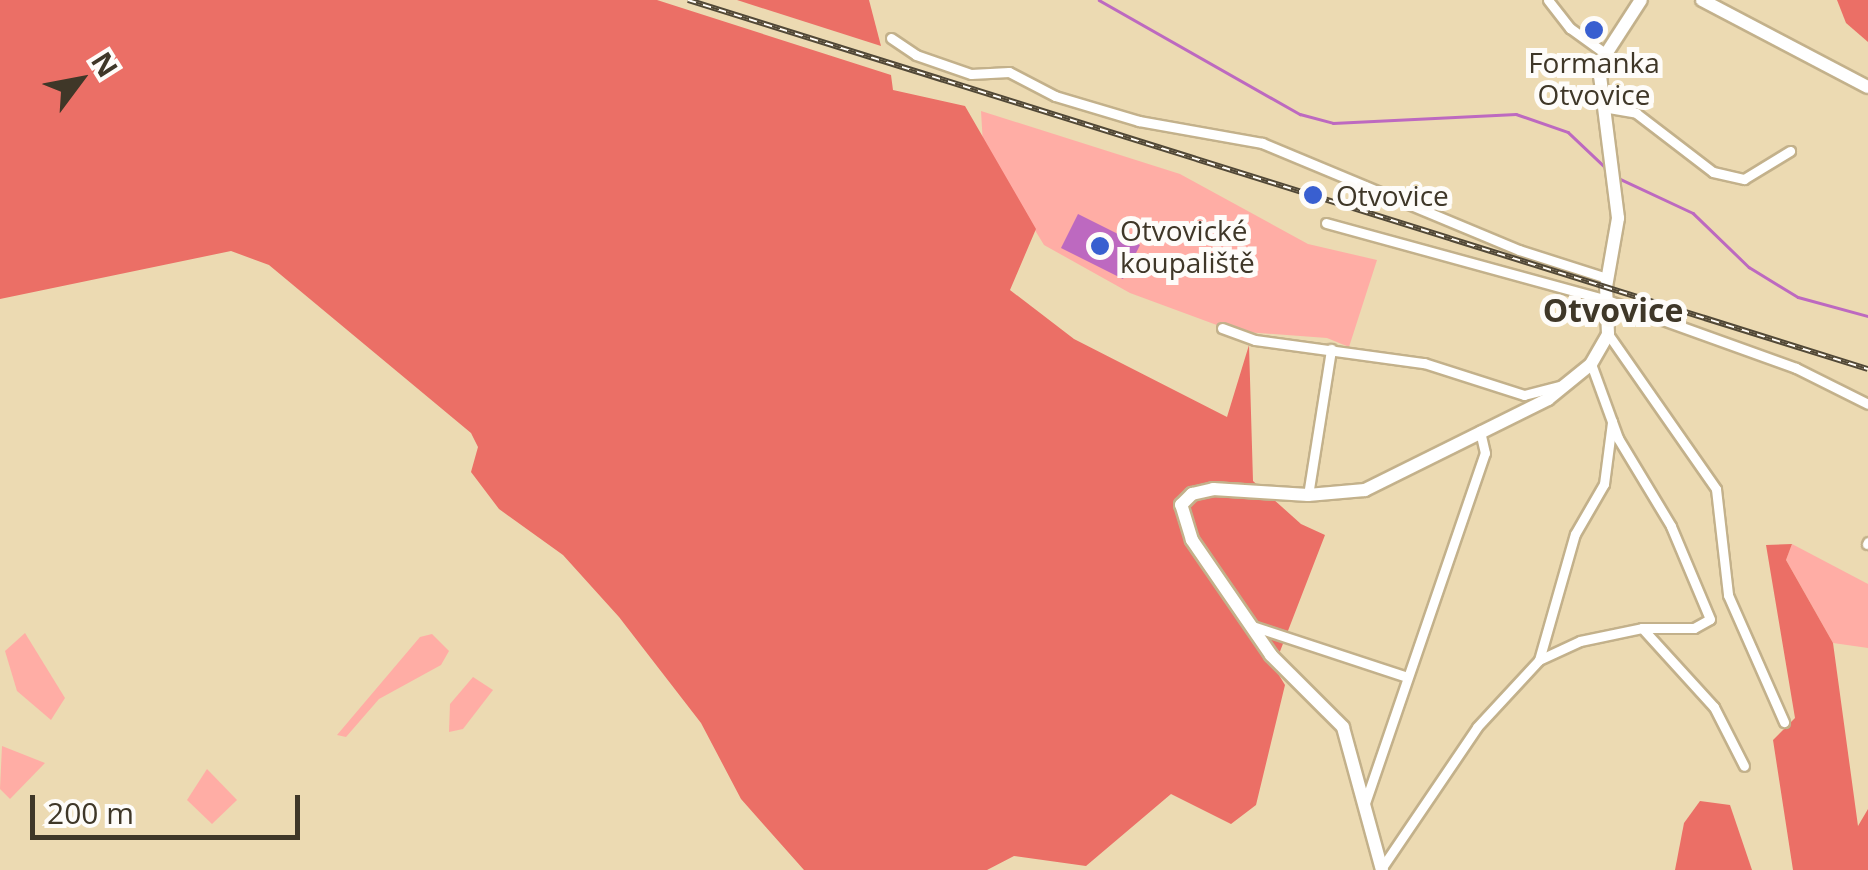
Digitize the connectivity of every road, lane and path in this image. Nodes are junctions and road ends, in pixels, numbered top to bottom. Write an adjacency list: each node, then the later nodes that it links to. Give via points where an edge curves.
1 (1548, 0): 5 (street, via 1570,28)
2 (1641, 0): 5 (street)
3 (1702, 0): 6 (street)
4 (892, 38): 10 (street, via 916,55 971,74 1009,72 1056,96 1138,121 1262,142 1503,244)
5 (1606, 54): 7 (street)
6 (1868, 86)
7 (1600, 107): 8 (street, via 1636,113 1706,168 1728,176 1744,179); 10 (street, via 1616,184)
8 (1790, 150)
9 (1326, 223): 11 (street)
10 (1608, 278): 11 (street)
11 (1606, 300): 13 (street); 17 (street, via 1796,368)
12 (1222, 328): 14 (street, via 1255,340)
13 (1608, 334): 15 (street); 25 (street, via 1716,489 1728,595)
14 (1330, 349): 16 (street, via 1424,363 1524,395); 20 (street)
15 (1590, 364): 16 (street); 18 (street)
16 (1566, 384): 19 (street)
17 (1868, 404)
18 (1612, 422): 22 (street, via 1671,526 1710,619 1694,628); 23 (street, via 1604,484 1575,534)
19 (1480, 431): 20 (street, via 1365,490); 24 (street, via 1485,453)
20 (1308, 495): 21 (street, via 1213,489 1192,494 1182,505 1192,540)
21 (1250, 625): 24 (street); 27 (street, via 1343,727)
22 (1642, 628): 23 (street, via 1580,642); 26 (street, via 1714,707)
23 (1539, 660): 28 (street, via 1477,727)
24 (1404, 676): 27 (street)
25 (1784, 722)
26 (1744, 766)
27 (1364, 806): 28 (street)
28 (1382, 870)

